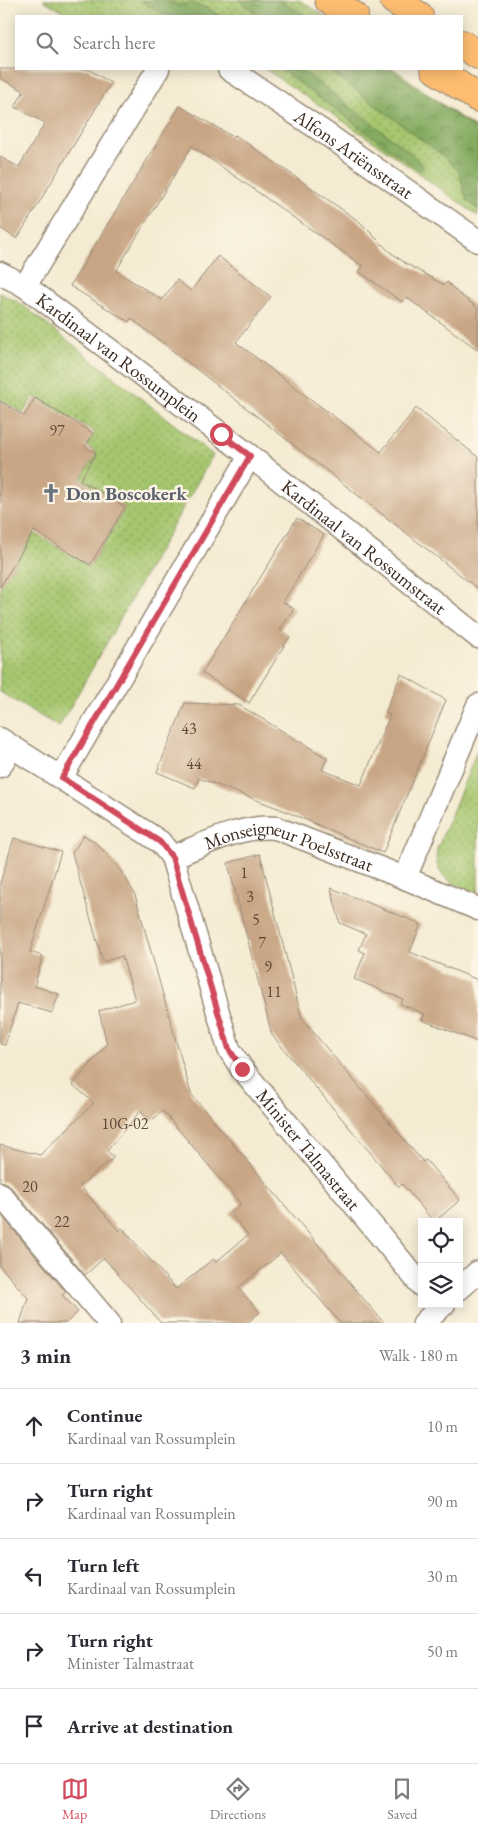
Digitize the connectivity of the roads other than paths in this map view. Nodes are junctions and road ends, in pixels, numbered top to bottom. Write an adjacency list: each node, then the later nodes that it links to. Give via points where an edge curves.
1 (329, 0): 3 (main road)
2 (394, 0): 4 (main road)
3 (352, 15)
4 (417, 15)
5 (463, 45): 6 (main road)
6 (478, 55)
7 (157, 70): 13 (street, Kardinaal van Rossumplein)
8 (230, 70): 11 (street, Alfons Ariënsstraat)
9 (436, 70): 10 (main road)
10 (478, 98)
11 (478, 241)
12 (0, 272): 13 (street, Kardinaal van Rossumplein)
13 (25, 286): 14 (street, Kardinaal van Rossumplein)
14 (250, 456): 15 (street, Kardinaal van Rossumstraat); 19 (street)
15 (478, 637)
16 (478, 705): 21 (street)
17 (6, 743): 18 (street); 19 (street)
18 (0, 766)
19 (62, 778): 20 (street, via 160,842)
20 (172, 857): 21 (street, Monseigneur Poelsstraat, via 240,832 266,827 276,828); 25 (street, Minister Talmastraat, via 229,1049 242,1069)
21 (405, 878): 22 (street, Monseigneur Poelsstraat)
22 (478, 909)
23 (0, 1194): 27 (street)
24 (478, 1272): 26 (street)
25 (418, 1281)
26 (463, 1285)
27 (109, 1323)

